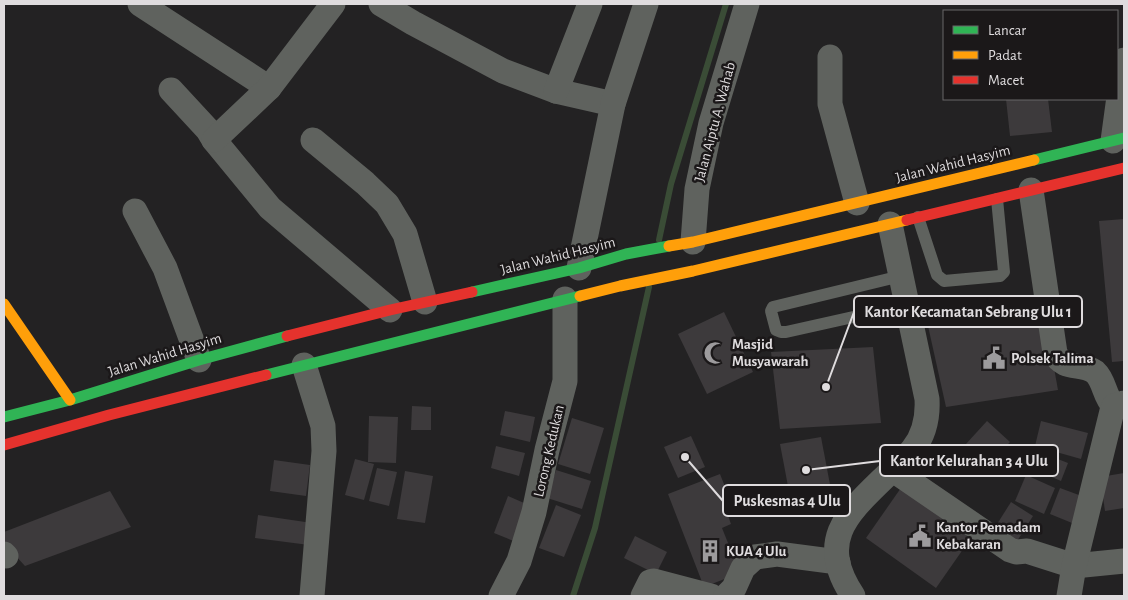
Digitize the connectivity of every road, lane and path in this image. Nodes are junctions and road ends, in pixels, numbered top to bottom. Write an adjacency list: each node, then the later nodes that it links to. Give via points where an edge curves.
1 (140, 4): 9 (street)
2 (334, 4): 9 (street)
3 (381, 4): 11 (street, via 503,71)
4 (590, 4): 11 (street)
5 (646, 4): 12 (street)
6 (747, 4): 23 (street, Jalan Aiptu A. Wahab, via 711,123)
7 (830, 57): 19 (street, via 830,104)
8 (1124, 60): 15 (street)
9 (269, 88): 13 (street)
10 (170, 90): 13 (street)
11 (556, 91): 12 (street)
12 (614, 104): 24 (street)
13 (214, 140): 30 (street, via 270,208)
14 (313, 140): 27 (street, via 387,204 405,234)
15 (1118, 140): 19 (main road, Jalan Wahid Hasyim)
16 (1124, 168): 17 (main road)
17 (1031, 190): 18 (main road); 34 (street, via 1055,353 1062,362 1095,372 1110,403)
18 (997, 199): 21 (main road); 21 (lane, via 1004,272 1000,276 940,279)
19 (857, 202): 23 (main road, Jalan Wahid Hasyim)
20 (135, 212): 31 (street, via 165,268)
21 (918, 217): 22 (main road)
22 (890, 224): 25 (street); 26 (main road)
23 (690, 242): 24 (main road, Jalan Wahid Hasyim, via 626,254)
24 (580, 268): 27 (main road, Jalan Wahid Hasyim)
25 (901, 276): 29 (street); 29 (lane, via 773,307 771,311 776,330 786,332)
26 (565, 300): 32 (main road); 42 (street, Lorong Kedukan, via 566,381 534,512 519,561)
27 (425, 302): 30 (main road, Jalan Wahid Hasyim)
28 (4, 304): 33 (main road)
29 (907, 305): 37 (street, via 928,408 922,436)
30 (390, 310): 31 (main road, Jalan Wahid Hasyim)
31 (199, 360): 33 (main road, Jalan Wahid Hasyim)
32 (304, 365): 36 (main road); 41 (street, via 323,426 324,451)
33 (70, 400): 35 (main road, Jalan Wahid Hasyim)
34 (1119, 405): 40 (street)
35 (4, 417)
36 (4, 445)
37 (893, 470): 39 (street, via 846,520 838,534); 40 (street, via 1010,550 1027,551)
38 (1124, 561): 40 (street)
39 (838, 562): 45 (street, via 777,554 755,557 742,568 734,588); 46 (street)
40 (1074, 566): 47 (street)
41 (312, 596)
42 (501, 596)
43 (643, 596): 44 (street, via 650,582 654,581)
44 (711, 596)
45 (726, 596)
46 (853, 596)
47 (1069, 596)

